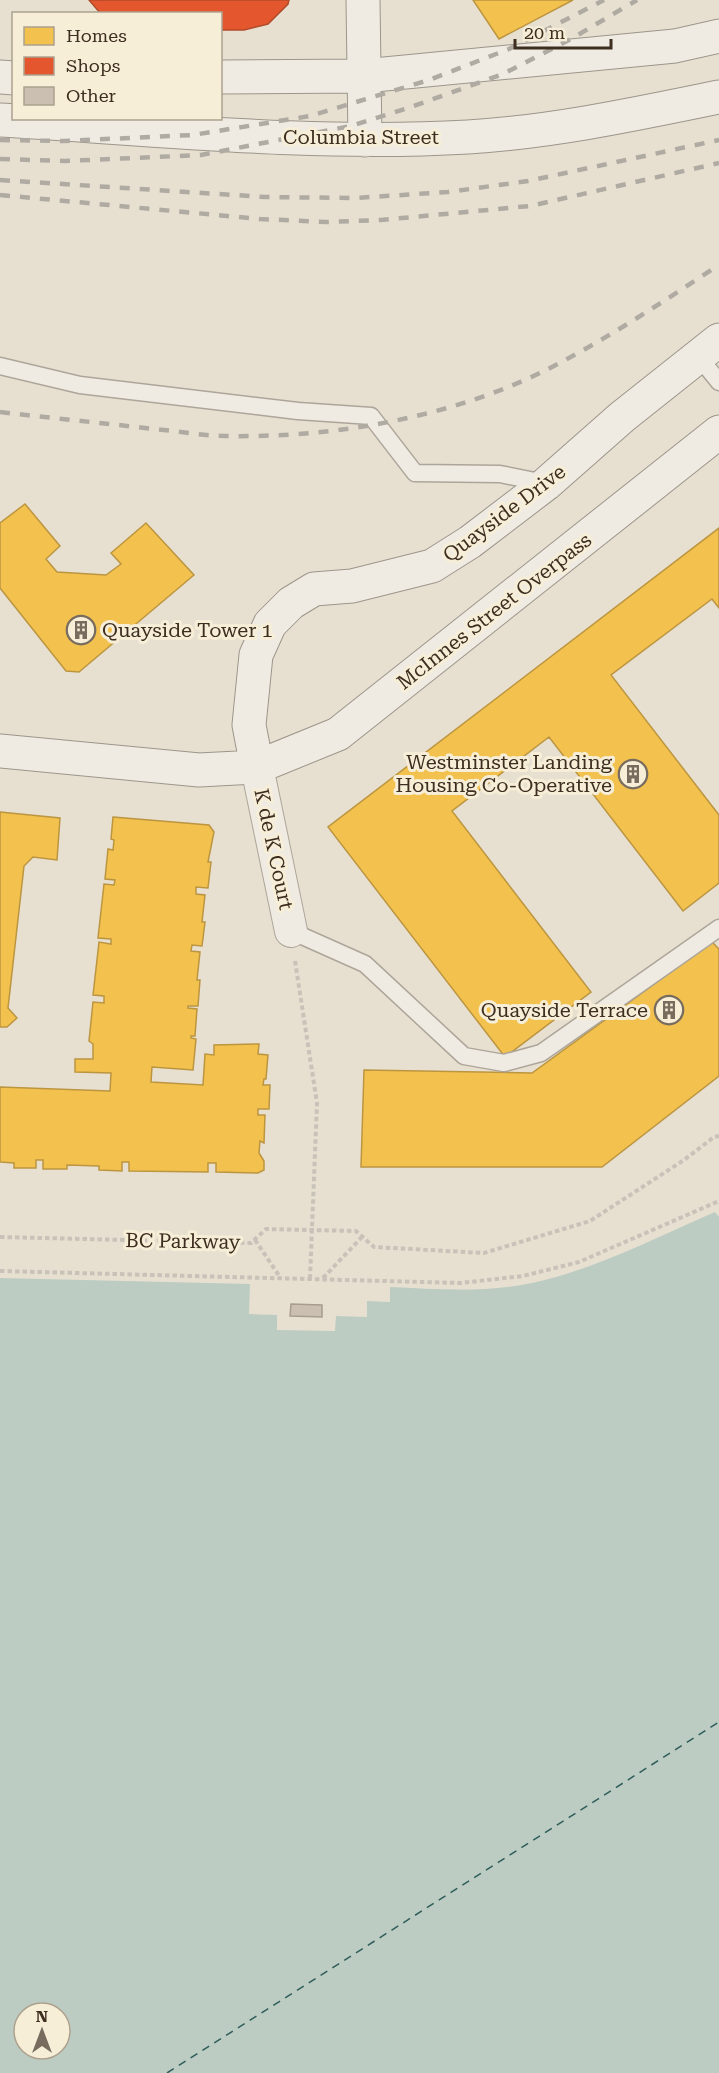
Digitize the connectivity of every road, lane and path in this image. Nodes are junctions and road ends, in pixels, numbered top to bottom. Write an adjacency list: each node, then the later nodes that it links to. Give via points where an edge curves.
1 (363, 0): 3 (street)
2 (719, 36): 3 (street, via 675,46)
3 (364, 76): 4 (street); 7 (street)
4 (222, 77)
5 (719, 97): 7 (street, Columbia Street, via 532,130 470,137)
6 (0, 120): 7 (street, Columbia Street)
7 (365, 140)
8 (708, 348): 10 (lane); 12 (street, Quayside Drive)
9 (0, 366): 12 (lane, via 80,385 371,416 416,473 500,474)
10 (719, 382)
11 (719, 432): 14 (street, McInnes Street Overpass, via 338,734)
12 (546, 484): 14 (street, Quayside Drive, via 432,566 352,586 314,589 291,603 270,624 256,655 249,725)
13 (0, 751): 14 (street, via 193,770)
14 (257, 767): 16 (street, K de K Court)
15 (719, 928): 16 (lane, via 541,1053 504,1063 464,1056 365,964)
16 (291, 931): 19 (path, via 317,1103)
17 (719, 1136): 21 (path, BC Parkway, via 590,1221 484,1253 374,1247)
18 (719, 1201): 26 (path, via 579,1262 523,1276 461,1283)
19 (312, 1230): 21 (path, BC Parkway, via 356,1231); 22 (path, BC Parkway, via 267,1229); 25 (path)
20 (0, 1237): 22 (path, BC Parkway, via 251,1243)
21 (362, 1237): 26 (path)
22 (255, 1240): 24 (path)
23 (0, 1271): 24 (path)
24 (280, 1278): 25 (path)
25 (310, 1279): 26 (path)
26 (323, 1279)

